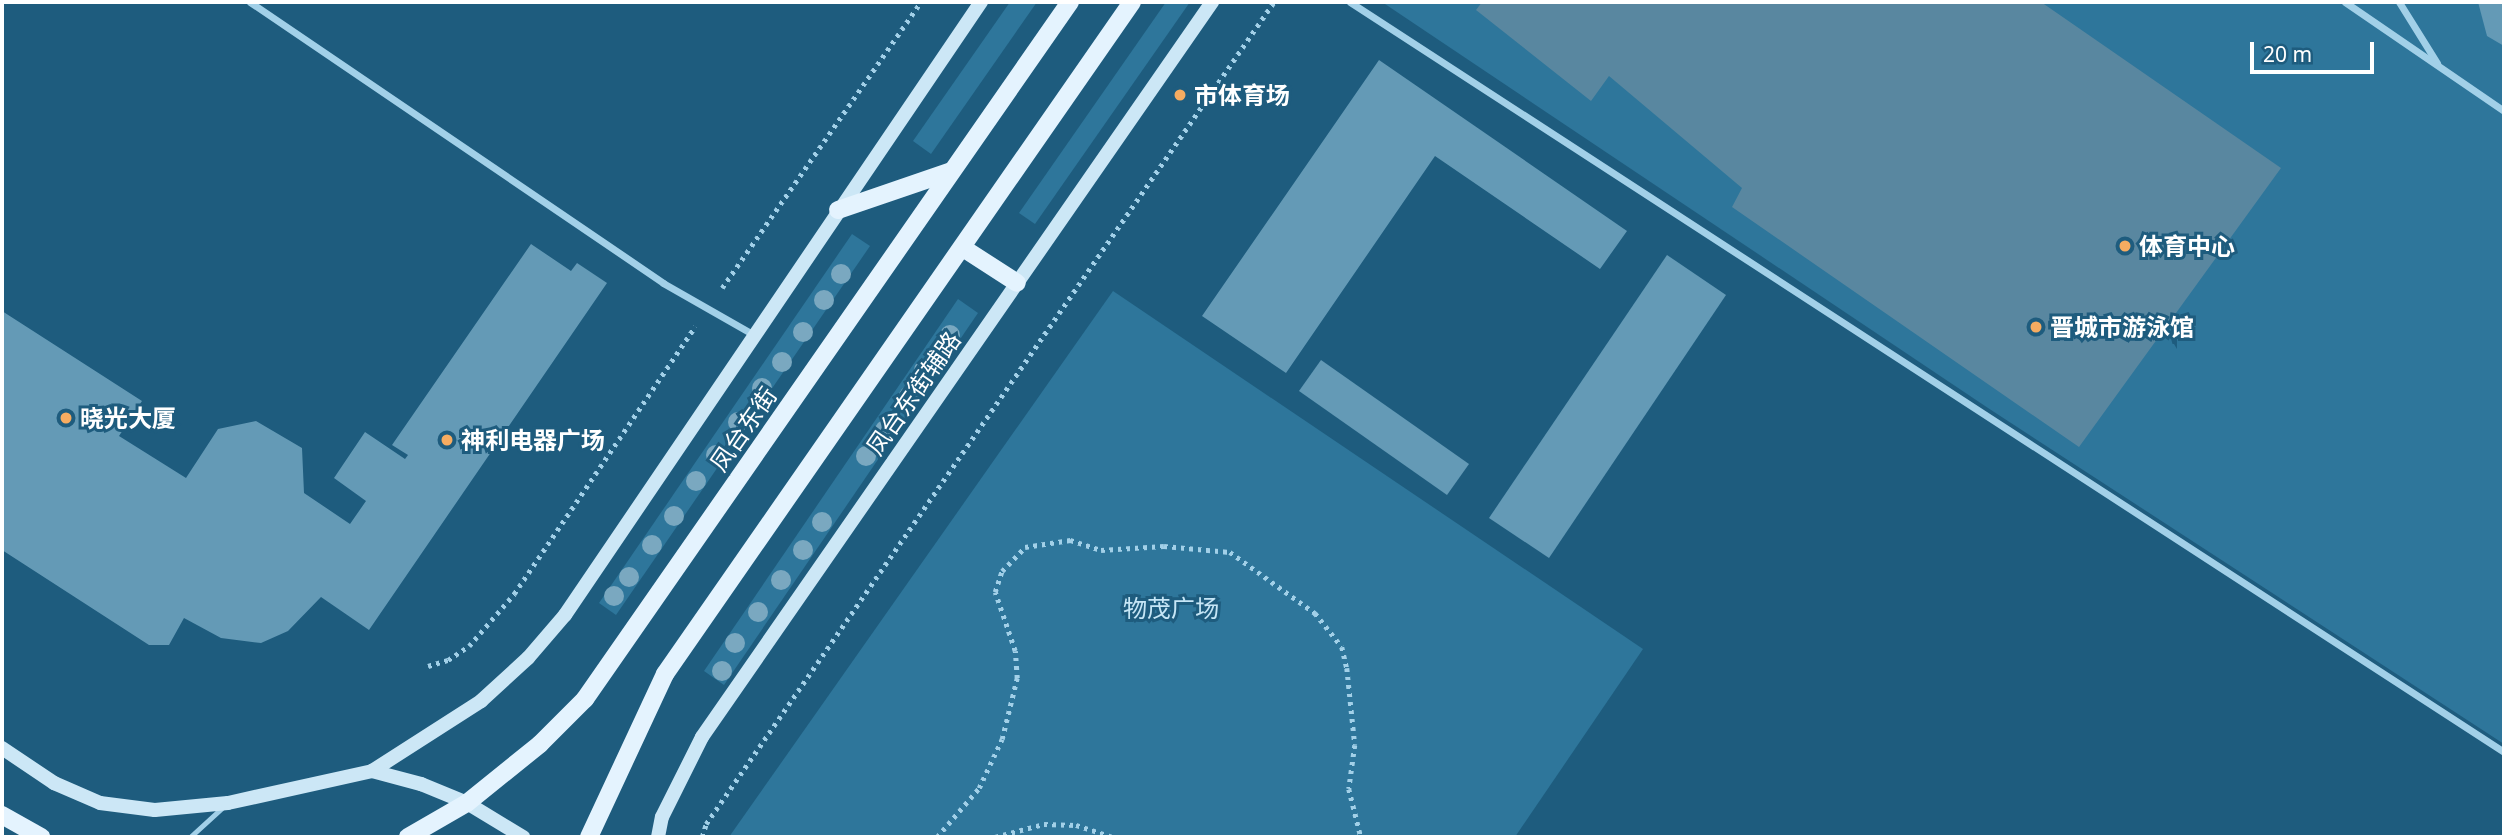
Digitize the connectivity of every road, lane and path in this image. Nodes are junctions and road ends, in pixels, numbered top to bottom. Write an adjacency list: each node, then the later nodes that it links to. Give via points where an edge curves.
1 (250, 2): 17 (street, via 663,283)
2 (921, 2): 17 (path)
3 (982, 2): 14 (main road)
4 (1070, 2): 13 (main road, 凤台东街)
5 (1132, 2): 15 (main road)
6 (1212, 2): 16 (main road, 凤台东街辅路)
7 (1273, 2): 32 (path, via 706,824)
8 (1350, 2): 21 (street)
9 (2345, 2): 11 (street)
10 (2399, 2): 11 (street)
11 (2440, 67): 12 (street)
12 (2504, 111)
13 (952, 171): 14 (main road); 24 (main road, 凤台东街, via 585,699 540,744)
14 (838, 210): 18 (main road)
15 (963, 248): 16 (main road); 30 (main road, via 665,674)
16 (1017, 283): 31 (main road, 凤台东街辅路, via 702,737 662,817)
17 (709, 306): 18 (street); 19 (path, via 513,594 469,646)
18 (754, 335): 22 (main road, via 565,615 528,658 481,701)
19 (428, 666)
20 (2, 748): 23 (main road, via 54,783 100,803 155,810)
21 (2504, 752)
22 (372, 771): 23 (main road); 24 (main road)
23 (228, 803): 27 (lane)
24 (467, 803): 28 (main road, 凤台东街); 29 (main road)
25 (2, 816): 26 (main road)
26 (41, 837)
27 (190, 837)
28 (408, 837)
29 (523, 837)
30 (589, 837)
31 (658, 837)
32 (702, 837)
33 (937, 837): 36 (path, via 979,788 1002,739 1017,678 1015,651 995,593 1002,571 1025,547 1070,540 1101,550 1164,546 1230,552 1315,613 1342,647 1347,668 1355,746 1349,789)
34 (995, 837): 35 (path, via 1044,824 1076,825)
35 (1113, 837)
36 (1361, 837)

